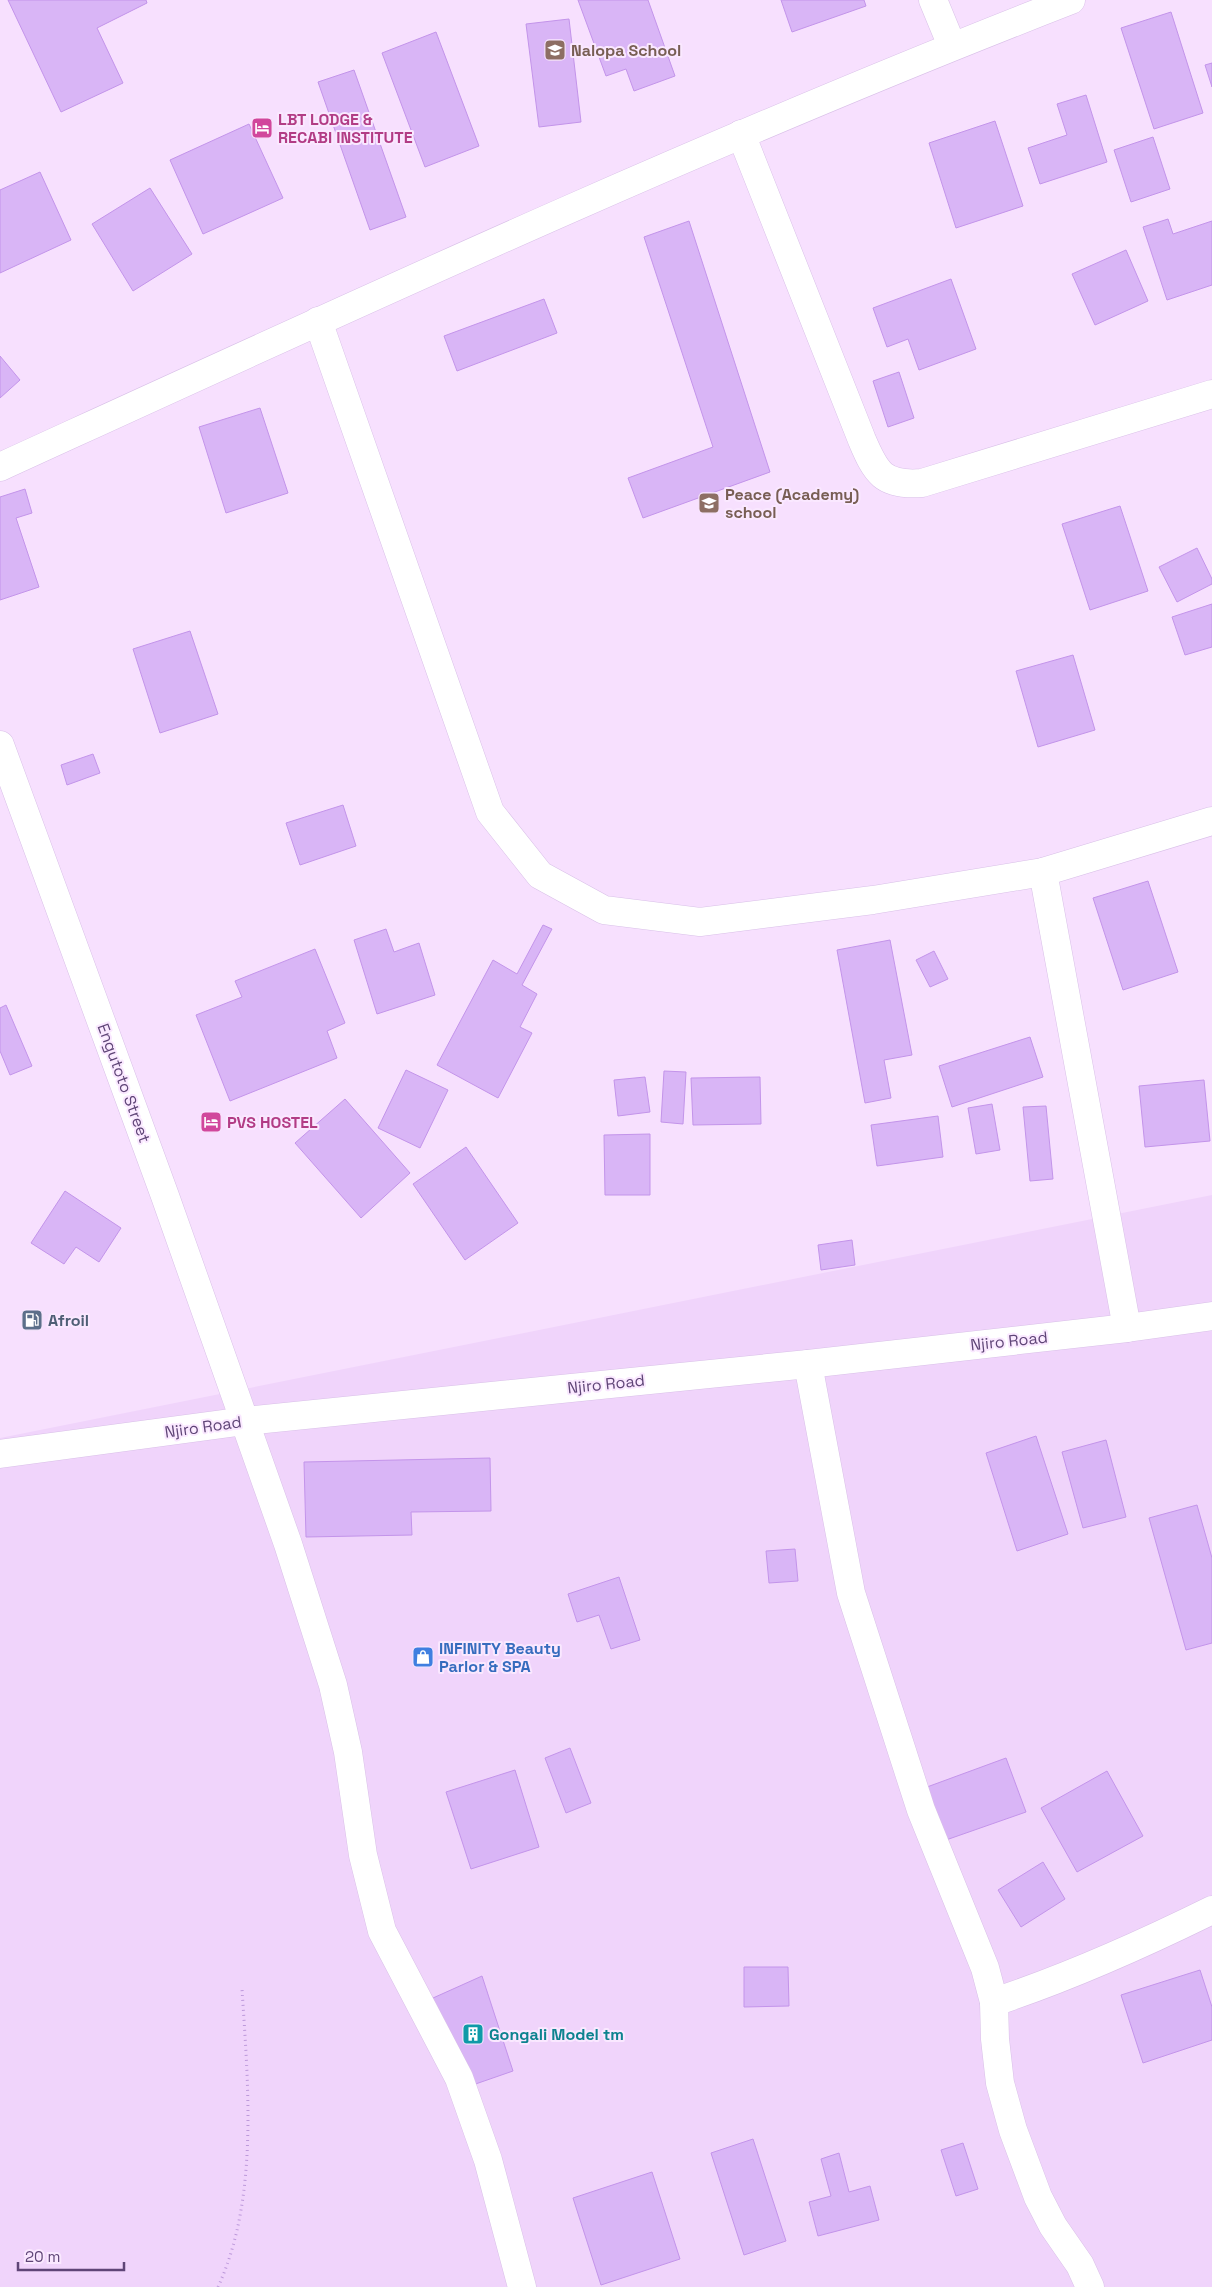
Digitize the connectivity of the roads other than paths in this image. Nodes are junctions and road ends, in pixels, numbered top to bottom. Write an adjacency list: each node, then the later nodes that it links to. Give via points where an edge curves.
1 (933, 0): 3 (street)
2 (1071, 0): 3 (street)
3 (952, 46): 4 (street)
4 (741, 134): 5 (street); 6 (street, via 862,440 874,468 889,480 905,484 922,483)
5 (318, 321): 7 (street); 10 (street, via 490,812 540,875 604,910 700,922 872,900)
6 (1212, 394)
7 (0, 467)
8 (0, 745): 14 (street, Engutoto Street)
9 (1212, 821): 10 (street)
10 (1043, 872): 12 (street)
11 (1212, 1316): 12 (street, Njiro Road)
12 (1127, 1328): 13 (street, Njiro Road)
13 (808, 1364): 14 (street, Njiro Road); 17 (street, via 851,1593 921,1810 985,1968)
14 (244, 1421): 15 (street, Njiro Road); 18 (street, Engutoto Street, via 333,1685 348,1752 363,1855 380,1924 389,1948 459,2078 488,2160)
15 (0, 1454)
16 (1212, 1910): 17 (street, via 1124,1953)
17 (994, 2002): 19 (street, via 1000,2083 1013,2130 1038,2197)
18 (522, 2287)
19 (1090, 2287)

